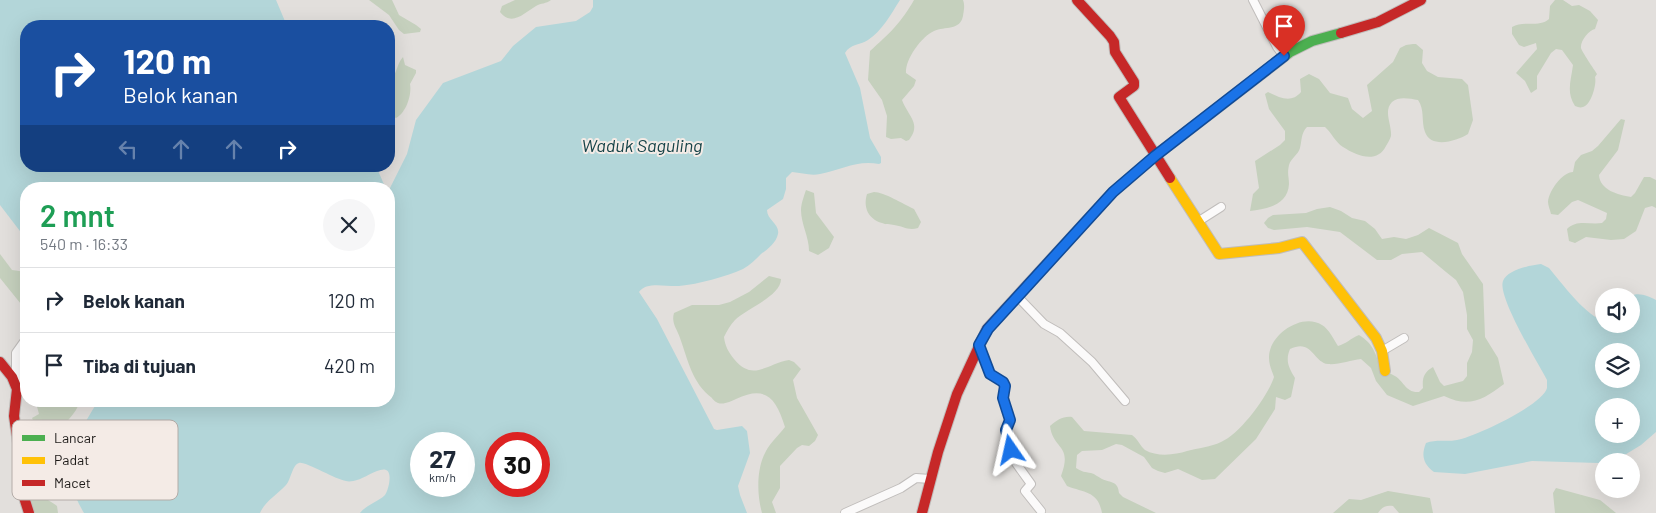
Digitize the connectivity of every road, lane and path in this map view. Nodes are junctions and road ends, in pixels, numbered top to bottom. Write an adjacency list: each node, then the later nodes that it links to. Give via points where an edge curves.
1 (1077, 0): 5 (street, via 1106,30 1114,42 1115,52 1134,82 1134,86 1119,97)
2 (1253, 0): 4 (street)
3 (1421, 0): 4 (street, via 1378,22 1302,45)
4 (1284, 56): 5 (street)
5 (1155, 156): 7 (street); 8 (street, via 1113,192)
6 (1221, 206): 7 (street)
7 (1199, 221): 12 (street, via 1219,254 1280,248 1302,242 1376,338)
8 (1017, 296): 10 (street, via 988,329); 16 (street, via 1044,324 1060,333 1092,362)
9 (1404, 338): 12 (street)
10 (979, 345): 18 (street, via 958,394); 20 (street, via 990,374 1005,386 1003,398 1010,420 1006,436 1016,463 1031,484 1025,491)
11 (20, 347): 15 (street, via 16,353)
12 (1382, 351): 14 (street)
13 (0, 362): 15 (street)
14 (1385, 371)
15 (16, 383): 17 (street)
16 (1125, 401)
17 (15, 420)
18 (930, 479): 22 (street, via 916,478); 23 (street)
19 (25, 500): 21 (street)
20 (1041, 511)
21 (29, 513)
22 (845, 513)
23 (922, 513)

